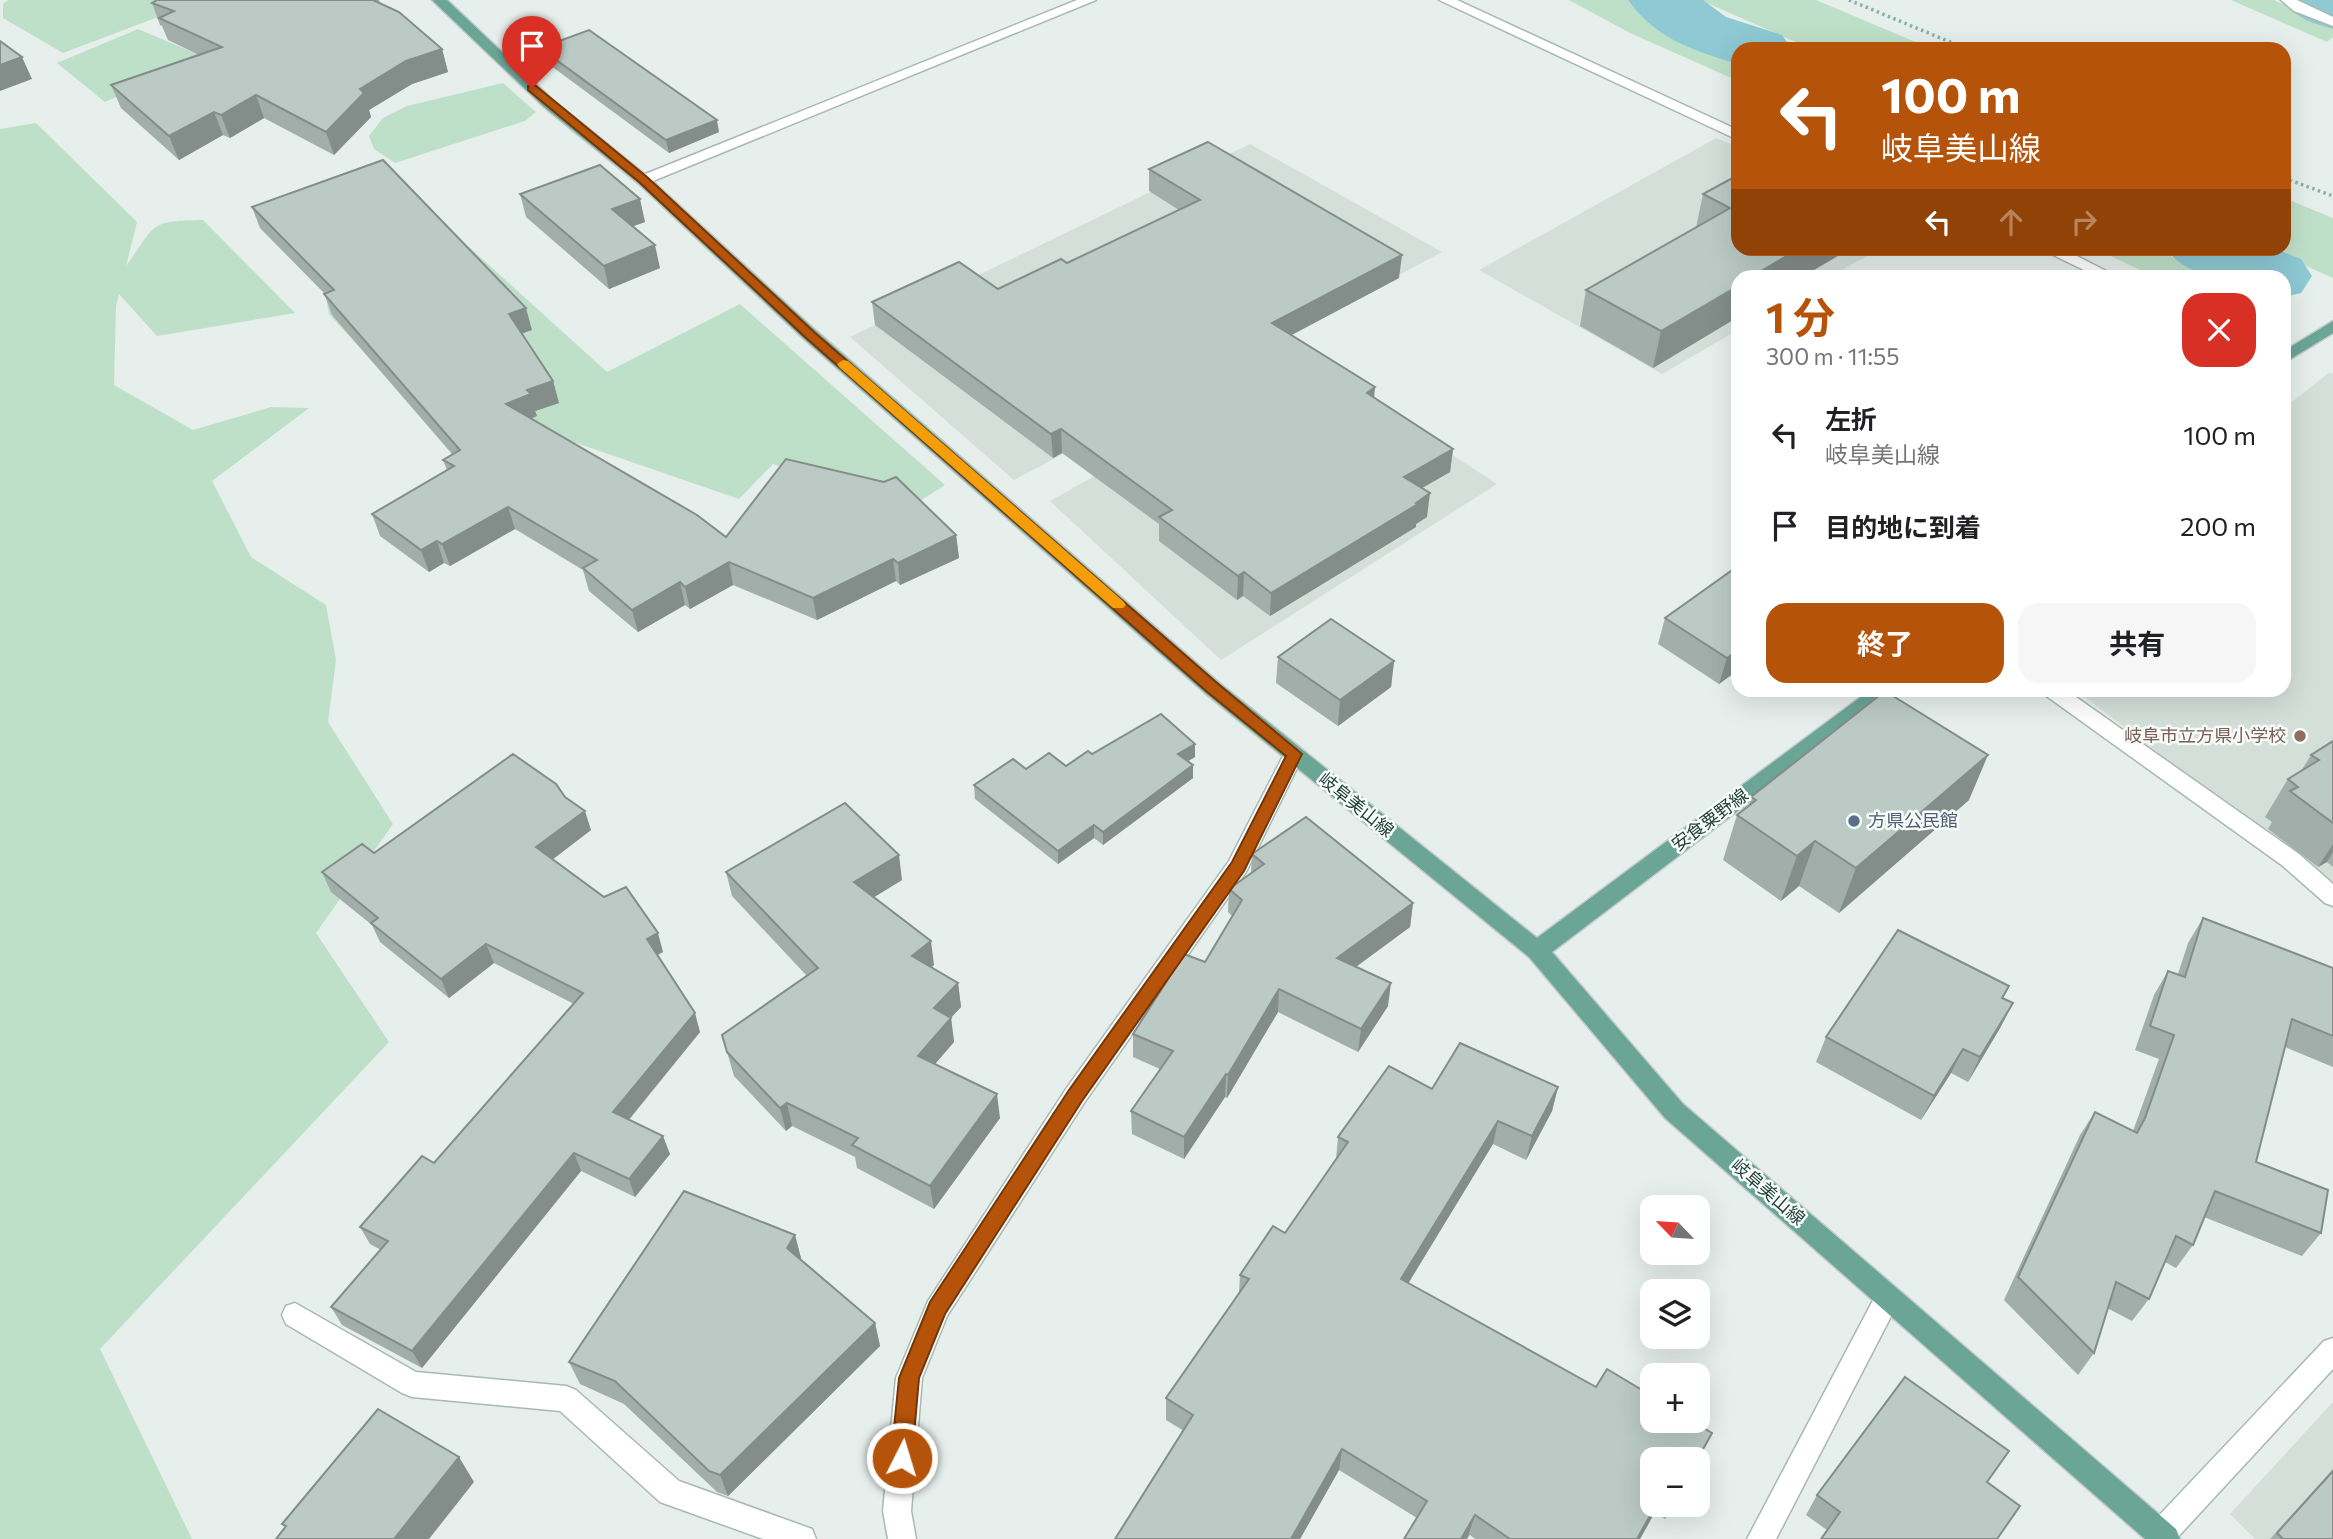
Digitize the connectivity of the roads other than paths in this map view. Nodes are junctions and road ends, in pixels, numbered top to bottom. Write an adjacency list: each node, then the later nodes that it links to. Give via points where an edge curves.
1 (439, 0): 7 (main road, 岐阜美山線, via 549,104)
2 (1089, 0): 7 (street)
3 (1446, 0): 6 (street)
4 (2288, 0): 5 (street)
5 (2333, 22)
6 (1731, 133)
7 (643, 180): 14 (main road, 岐阜美山線, via 809,334 1211,687)
8 (2064, 256): 9 (street)
9 (2095, 270)
10 (2333, 326): 11 (main road)
11 (2291, 353)
12 (1874, 697): 16 (main road, 安食粟野線)
13 (2062, 697): 15 (street, via 2291,860)
14 (1294, 754): 16 (main road, 岐阜美山線); 22 (street, via 1238,866 1075,1096 937,1309 909,1378 897,1511)
15 (2333, 897)
16 (1537, 951): 17 (main road, 岐阜美山線, via 1674,1111)
17 (1888, 1297): 20 (main road, 岐阜美山線); 23 (street)
18 (295, 1315): 21 (street, via 412,1384 566,1399 670,1492)
19 (2333, 1350): 20 (street)
20 (2163, 1537)
21 (802, 1539)
22 (902, 1539)
23 (1761, 1539)

